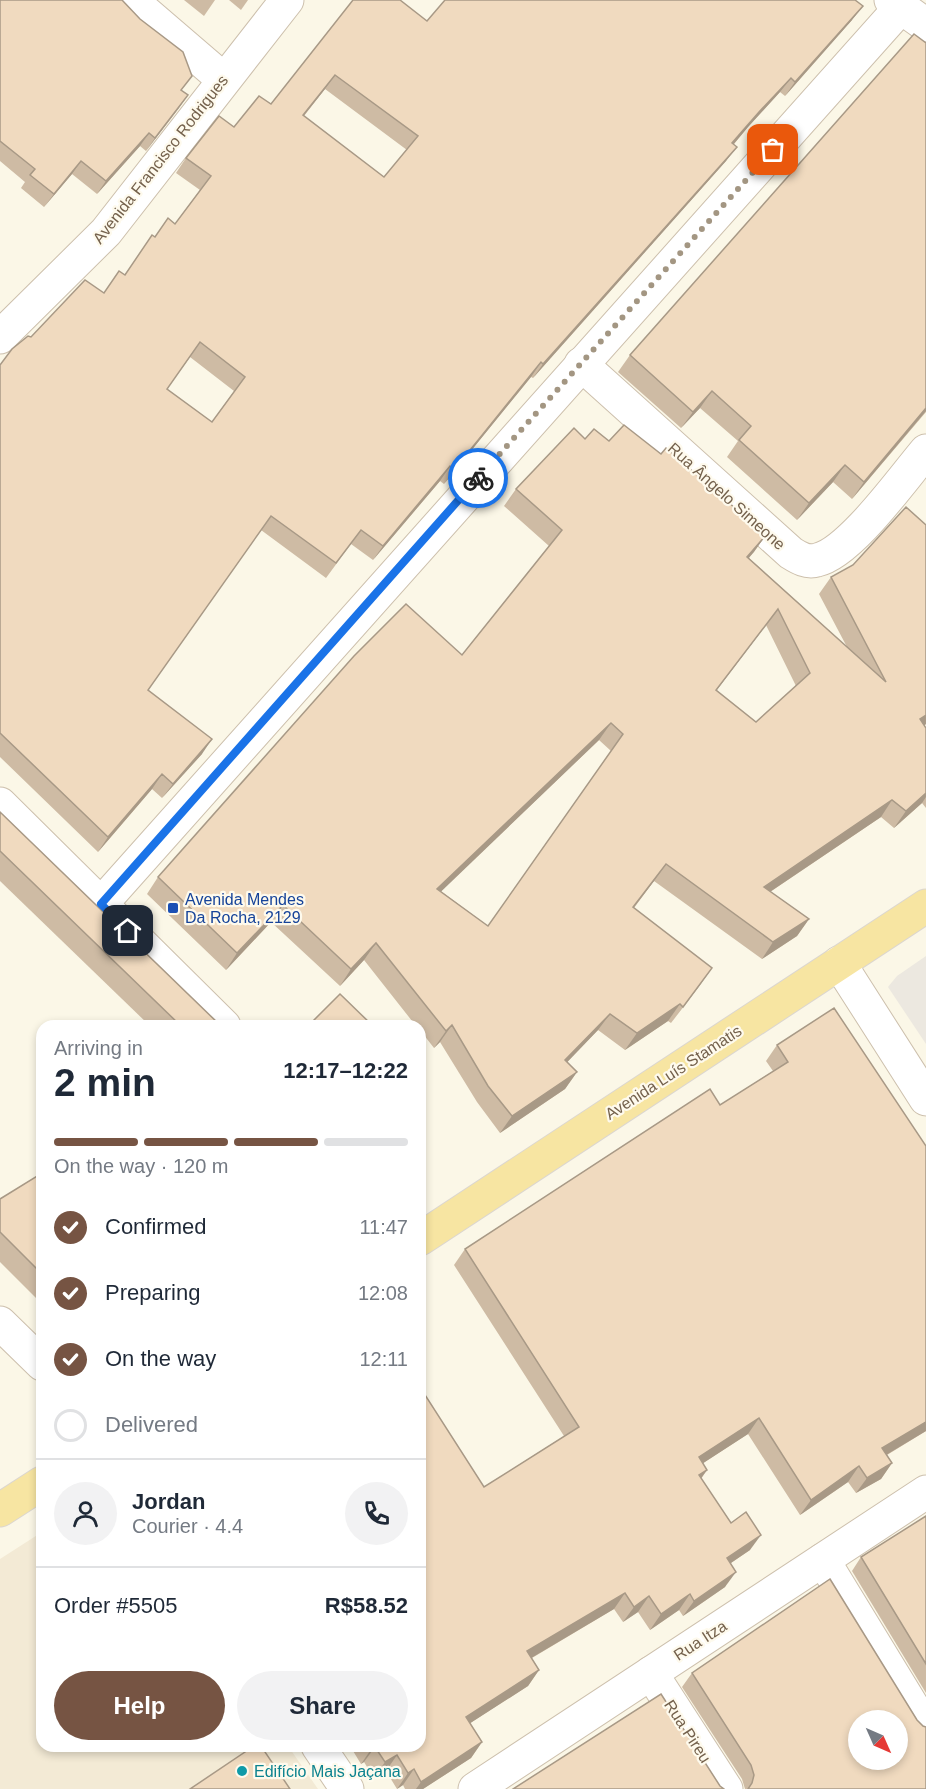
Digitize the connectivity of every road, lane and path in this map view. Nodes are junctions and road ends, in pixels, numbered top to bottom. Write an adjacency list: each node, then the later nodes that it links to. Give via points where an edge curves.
1 (131, 0): 4 (street)
2 (287, 0): 4 (street, Avenida Francisco Rodrigues)
3 (906, 11): 6 (street)
4 (223, 79): 5 (street, Avenida Francisco Rodrigues, via 106,232)
5 (0, 337)
6 (581, 364): 7 (street, Rua Ângelo Simeone, via 802,560 816,561 832,554 856,533); 9 (street)
7 (926, 451)
8 (0, 804): 9 (street)
9 (101, 904): 12 (street)
10 (926, 906): 11 (main road, Avenida Luís Stamatis)
11 (839, 963): 13 (street); 14 (main road, Avenida Luís Stamatis)
12 (218, 1020)
13 (926, 1099)
14 (426, 1229)
15 (0, 1323): 16 (street)
16 (36, 1358)
17 (36, 1487): 19 (main road)
18 (921, 1506): 20 (street, Rua Itza)
19 (0, 1510)
20 (823, 1560): 21 (street, Rua Itza); 22 (street)
21 (651, 1673): 25 (street, Rua Itza); 26 (street, Rua Pireu)
22 (923, 1724)
23 (322, 1752): 24 (street)
24 (346, 1789)
25 (475, 1789)
26 (726, 1789)

